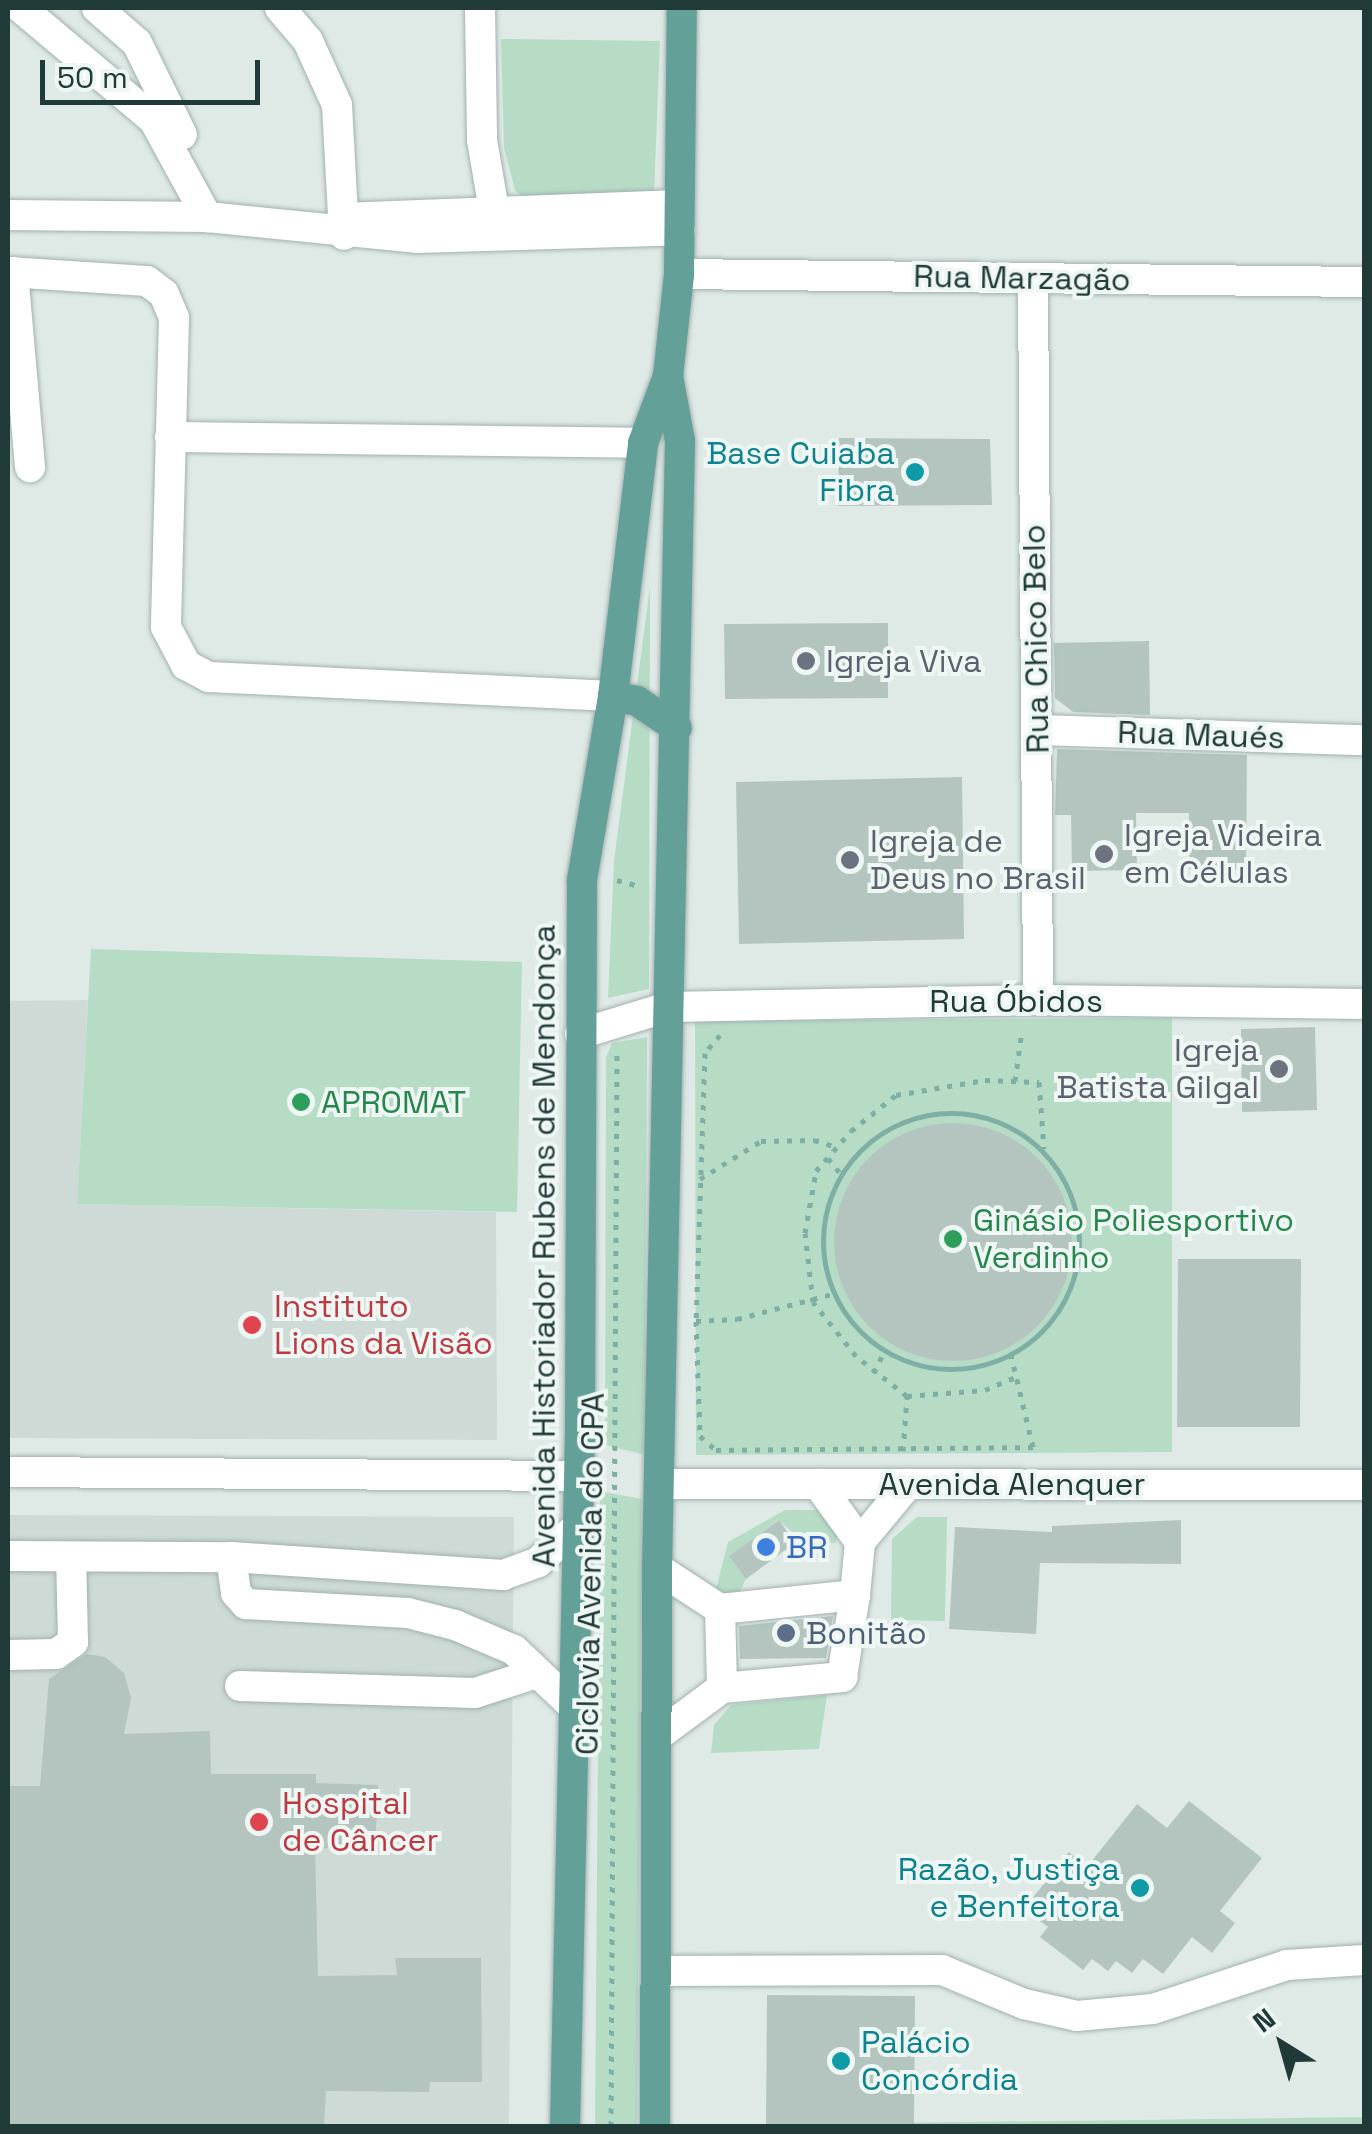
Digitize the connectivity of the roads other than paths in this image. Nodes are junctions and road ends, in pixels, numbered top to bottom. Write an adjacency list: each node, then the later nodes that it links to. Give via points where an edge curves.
1 (21, 8): 7 (street, via 154,120)
2 (97, 8): 7 (street, via 137,42)
3 (280, 8): 10 (street, via 308,41 337,105)
4 (480, 8): 9 (street, via 482,140)
5 (682, 8): 8 (main road, Avenida Historiador Rubens de Mendonça)
6 (8, 215): 7 (street)
7 (220, 218): 10 (street)
8 (679, 218): 9 (street); 12 (main road, Avenida Historiador Rubens de Mendonça)
9 (496, 224): 10 (street)
10 (338, 226)
11 (10, 272): 16 (street, via 147,281 164,294 174,318); 18 (street)
12 (679, 274): 13 (street, Rua Marzagão); 15 (main road, Avenida Historiador Rubens de Mendonça)
13 (1033, 278): 14 (street, Rua Marzagão); 21 (street, Rua Chico Belo)
14 (1364, 282)
15 (668, 376): 17 (main road, Avenida Historiador Rubens de Mendonça); 20 (main road, Avenida Historiador Rubens de Mendonça, via 680,441)
16 (170, 438): 17 (street); 19 (street, via 166,627 171,648 186,665 208,676)
17 (643, 444): 19 (main road, Avenida Historiador Rubens de Mendonça)
18 (30, 467)
19 (613, 696): 20 (main road, via 637,702); 26 (main road, Avenida Historiador Rubens de Mendonça, via 582,880)
20 (677, 728): 24 (main road, Avenida Historiador Rubens de Mendonça)
21 (1038, 730): 22 (street, Rua Maués); 25 (street, Rua Chico Belo)
22 (1364, 740)
23 (1364, 1004): 25 (street, Rua Óbidos)
24 (668, 1007): 25 (street, Rua Óbidos); 26 (street, Rua Óbidos); 29 (main road, Avenida Historiador Rubens de Mendonça)
25 (1031, 1009)
26 (580, 1034): 28 (main road, Avenida Historiador Rubens de Mendonça)
27 (8, 1472): 28 (street)
28 (576, 1476): 33 (main road, Avenida Historiador Rubens de Mendonça)
29 (660, 1484): 30 (street, Avenida Alenquer); 38 (main road, Avenida Historiador Rubens de Mendonça)
30 (818, 1484): 31 (street, Avenida Alenquer); 34 (street)
31 (904, 1484): 32 (street, Avenida Alenquer); 34 (street)
32 (1364, 1485)
33 (578, 1527): 37 (street, via 538,1562 503,1575); 45 (main road, Avenida Historiador Rubens de Mendonça)
34 (860, 1542): 39 (street)
35 (8, 1556): 36 (street)
36 (70, 1556): 37 (street); 41 (street, via 73,1642 56,1654)
37 (231, 1557): 42 (street, via 236,1593 246,1604 408,1613 501,1642)
38 (657, 1568): 40 (street); 46 (main road, Avenida Historiador Rubens de Mendonça)
39 (855, 1595): 40 (street); 44 (street, via 842,1677)
40 (720, 1609): 44 (street)
41 (8, 1655)
42 (537, 1673): 43 (street, via 475,1693); 45 (street)
43 (240, 1686)
44 (722, 1688): 46 (street)
45 (574, 1707): 49 (main road, Avenida Historiador Rubens de Mendonça)
46 (660, 1734): 48 (main road, Avenida Historiador Rubens de Mendonça)
47 (1364, 1960): 48 (street, via 1286,1966 1139,2012 1077,2016 1024,2004 942,1970)
48 (657, 1971): 50 (main road, Avenida Historiador Rubens de Mendonça)
49 (565, 2126)
50 (655, 2126)

